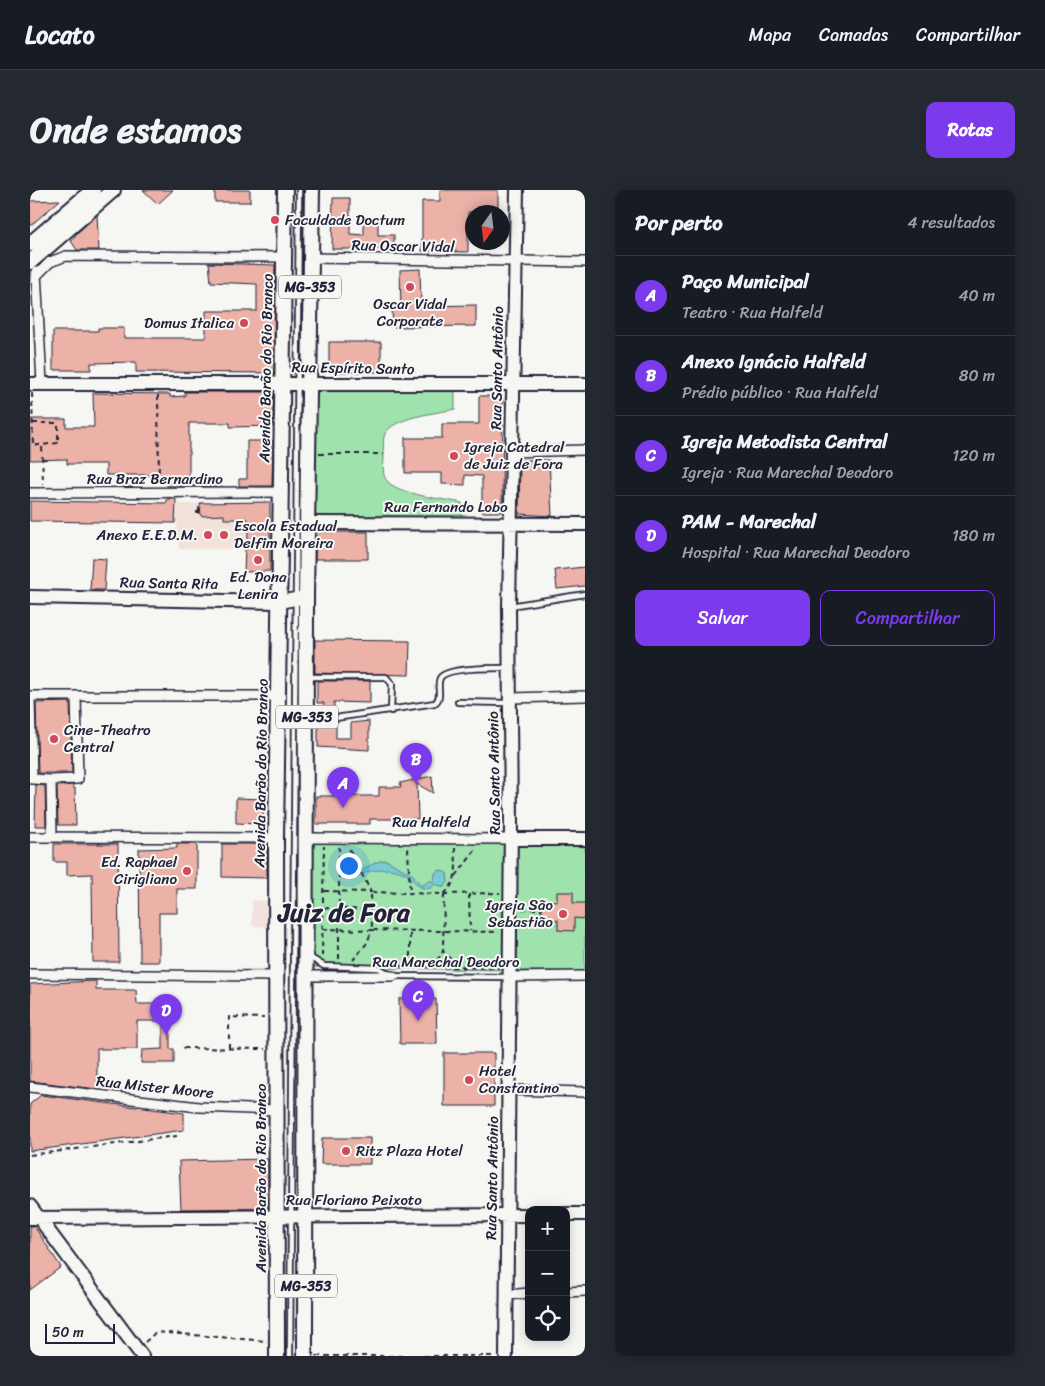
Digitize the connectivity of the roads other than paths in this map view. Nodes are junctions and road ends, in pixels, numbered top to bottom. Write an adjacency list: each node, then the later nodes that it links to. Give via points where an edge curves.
1 (93, 190): 8 (main road)
2 (113, 190): 7 (main road)
3 (285, 190): 10 (main road, Avenida Barão do Rio Branco)
4 (298, 190): 21 (lane, Avenida Barão do Rio Branco)
5 (312, 190): 11 (main road, Avenida Barão do Rio Branco / MG-353)
6 (517, 190): 12 (street, Rua Santo Antônio)
7 (56, 238): 9 (street); 13 (main road)
8 (30, 244)
9 (66, 256): 10 (street); 16 (street, via 50,262)
10 (284, 257): 17 (main road, Avenida Barão do Rio Branco)
11 (311, 258): 12 (street, Rua Oscar Vidal); 21 (main road, Avenida Barão do Rio Branco / MG-353)
12 (515, 261): 14 (street, Rua Oscar Vidal); 19 (street, Rua Santo Antônio)
13 (30, 262)
14 (585, 262)
15 (30, 267): 16 (street)
16 (37, 275): 18 (street)
17 (282, 383): 18 (street, Rua Espírito Santo); 21 (street, Rua Espírito Santo); 24 (main road, Avenida Barão do Rio Branco)
18 (34, 384)
19 (513, 384): 20 (street, Rua Espírito Santo); 21 (street, Rua Espírito Santo); 23 (street, Rua Santo Antônio)
20 (585, 384)
21 (303, 385): 26 (main road, Avenida Barão do Rio Branco / MG-353, via 308,454); 31 (lane, Avenida Barão do Rio Branco)
22 (585, 450): 23 (street)
23 (512, 452): 27 (street, Rua Santo Antônio)
24 (280, 492): 25 (street, Rua Braz Bernardino); 32 (main road, Avenida Barão do Rio Branco)
25 (30, 493)
26 (307, 523): 27 (street, Rua Fernando Lobo); 31 (main road, Avenida Barão do Rio Branco / MG-353)
27 (510, 524): 28 (street, Rua Fernando Lobo); 33 (street, Rua Santo Antônio)
28 (585, 524)
29 (585, 594): 33 (lane)
30 (30, 597): 32 (street, Rua Santa Rita)
31 (301, 599): 32 (street, Rua Santa Rita); 35 (main road, Avenida Barão do Rio Branco / MG-353); 67 (lane, Avenida Barão do Rio Branco)
32 (279, 602): 37 (main road, Avenida Barão do Rio Branco)
33 (509, 606): 34 (street, Rua Santo Antônio)
34 (509, 668): 40 (street, Rua Santo Antônio); 42 (lane, via 449,671 439,680 439,698 435,703)
35 (306, 677): 42 (lane, via 386,677 392,684); 43 (main road, Avenida Barão do Rio Branco / MG-353)
36 (76, 696): 37 (street); 39 (street); 44 (street, via 78,779)
37 (278, 696): 47 (main road, Avenida Barão do Rio Branco)
38 (585, 696): 40 (street)
39 (30, 697): 44 (street, via 32,779)
40 (510, 700): 41 (lane); 49 (street, Rua Santo Antônio)
41 (458, 702)
42 (391, 711): 43 (lane)
43 (306, 722): 48 (main road, Avenida Barão do Rio Branco / MG-353)
44 (51, 780): 46 (street)
45 (30, 837): 46 (street)
46 (52, 837): 47 (street)
47 (276, 838): 53 (main road, Avenida Barão do Rio Branco)
48 (307, 838): 49 (street, Rua Halfeld, via 324,843 372,838); 51 (main road, Avenida Barão do Rio Branco / MG-353)
49 (511, 839): 50 (street, Rua Halfeld); 56 (street, Rua Santo Antônio)
50 (585, 839)
51 (307, 939): 54 (main road, Avenida Barão do Rio Branco / MG-353); 55 (lane, via 311,942 312,958 321,964 379,968)
52 (30, 974): 53 (street)
53 (276, 976): 61 (main road, Avenida Barão do Rio Branco)
54 (307, 976): 55 (street, Rua Marechal Deodoro); 68 (main road, Avenida Barão do Rio Branco / MG-353)
55 (393, 976): 56 (lane, Rua Marechal Deodoro)
56 (510, 976): 57 (street, Rua Marechal Deodoro); 59 (street, Rua Santo Antônio)
57 (585, 976)
58 (30, 1087): 61 (street, Rua Mister Moore, via 199,1107)
59 (509, 1090): 60 (street); 65 (street, Rua Santo Antônio)
60 (585, 1092)
61 (277, 1110): 67 (main road, Avenida Barão do Rio Branco)
62 (30, 1206): 69 (street)
63 (570, 1214): 64 (street)
64 (585, 1214)
65 (507, 1215): 66 (street, Rua Floriano Peixoto); 68 (street, Rua Floriano Peixoto); 73 (street, Rua Santo Antônio)
66 (525, 1215)
67 (284, 1216): 68 (street, Rua Floriano Peixoto); 69 (street, Rua Floriano Peixoto); 74 (main road, Avenida Barão do Rio Branco); 76 (lane, Avenida Barão do Rio Branco)
68 (307, 1216): 77 (main road, Avenida Barão do Rio Branco / MG-353)
69 (34, 1218): 75 (street)
70 (585, 1291): 71 (street)
71 (570, 1292)
72 (525, 1293): 73 (street)
73 (507, 1295): 78 (street, Rua Santo Antônio)
74 (277, 1349)
75 (140, 1352)
76 (290, 1356)
77 (305, 1356)
78 (506, 1356)

